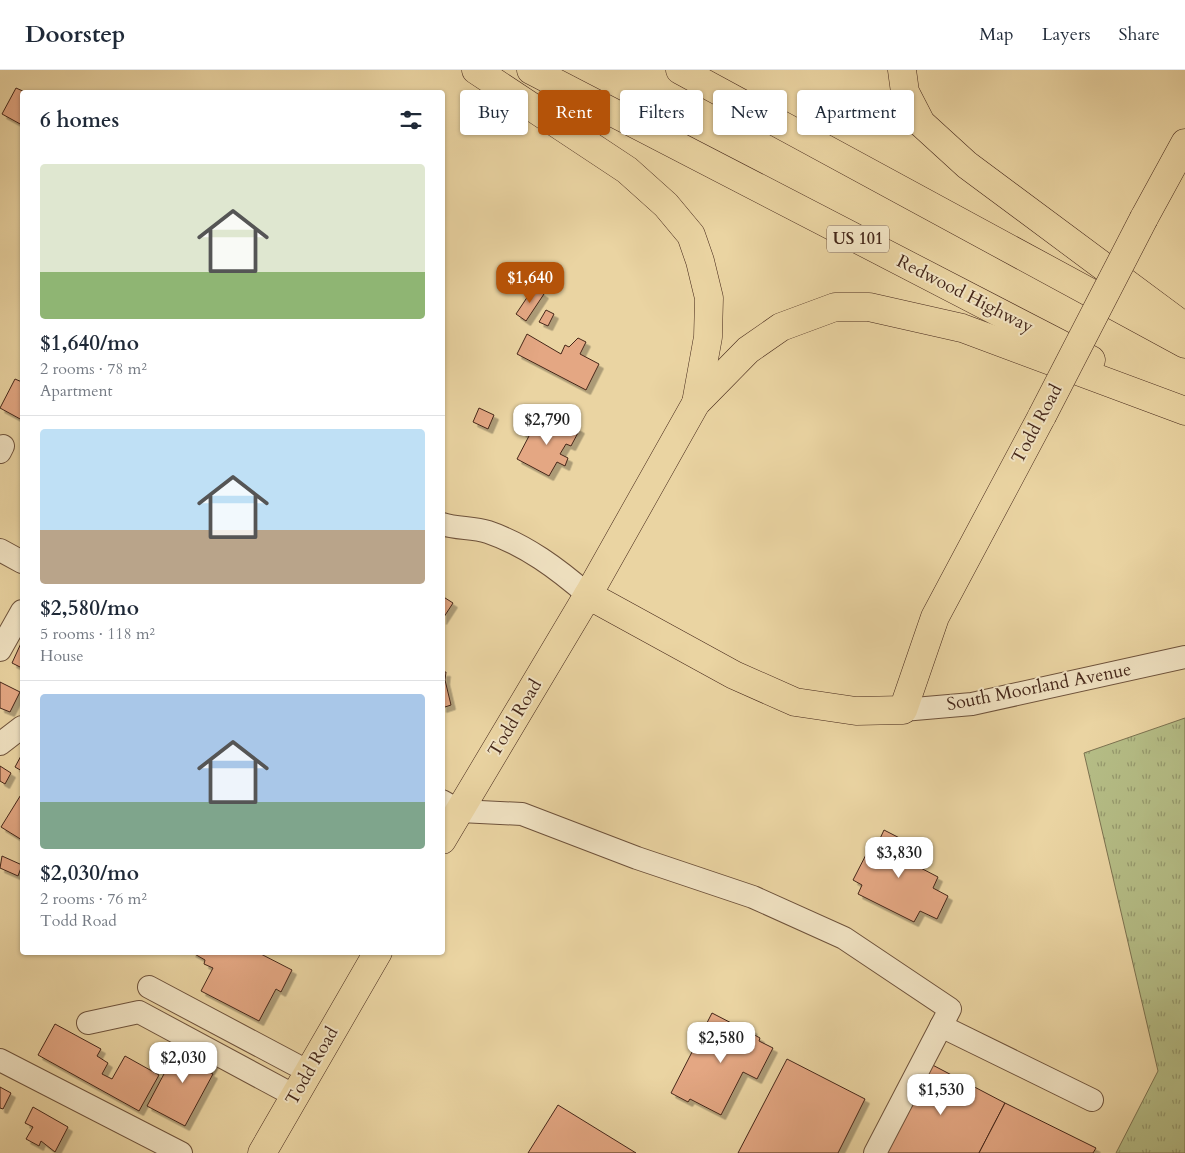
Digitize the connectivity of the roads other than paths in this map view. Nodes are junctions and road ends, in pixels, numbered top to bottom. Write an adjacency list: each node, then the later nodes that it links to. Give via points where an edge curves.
1 (476, 70): 8 (main road, via 627,170 666,205 691,235 709,298 708,338)
2 (531, 70): 9 (main road, Redwood Highway / US 101)
3 (680, 70): 7 (main road)
4 (902, 70): 6 (main road, via 906,92 921,123 967,165)
5 (1185, 144): 17 (main road, Todd Road, bridge, via 935,617)
6 (1185, 327)
7 (1185, 344)
8 (696, 403): 9 (main road, via 748,350 781,327 835,307 869,307 962,328); 13 (main road, Todd Road)
9 (1185, 410)
10 (445, 525): 13 (street, via 486,531 516,544 555,566)
11 (0, 550): 12 (street)
12 (20, 561)
13 (588, 595): 17 (main road, South Moorland Avenue, via 734,675 794,702 856,711); 20 (main road, Todd Road)
14 (20, 614): 15 (street)
15 (0, 650)
16 (1185, 657): 17 (street, South Moorland Avenue, via 972,704)
17 (902, 710)
18 (20, 729): 19 (street)
19 (0, 744)
20 (451, 806): 21 (main road, Todd Road); 25 (street, via 522,814 637,858 753,897 844,938 950,1009)
21 (445, 829)
22 (376, 955): 27 (main road, Todd Road)
23 (149, 987): 27 (street)
24 (88, 1024): 28 (street, via 138,1012)
25 (941, 1026): 29 (street); 32 (street)
26 (0, 1060): 30 (street)
27 (309, 1072): 28 (main road, Todd Road)
28 (295, 1096): 31 (main road, Todd Road)
29 (1092, 1100)
30 (181, 1153)
31 (262, 1153)
32 (875, 1153)

